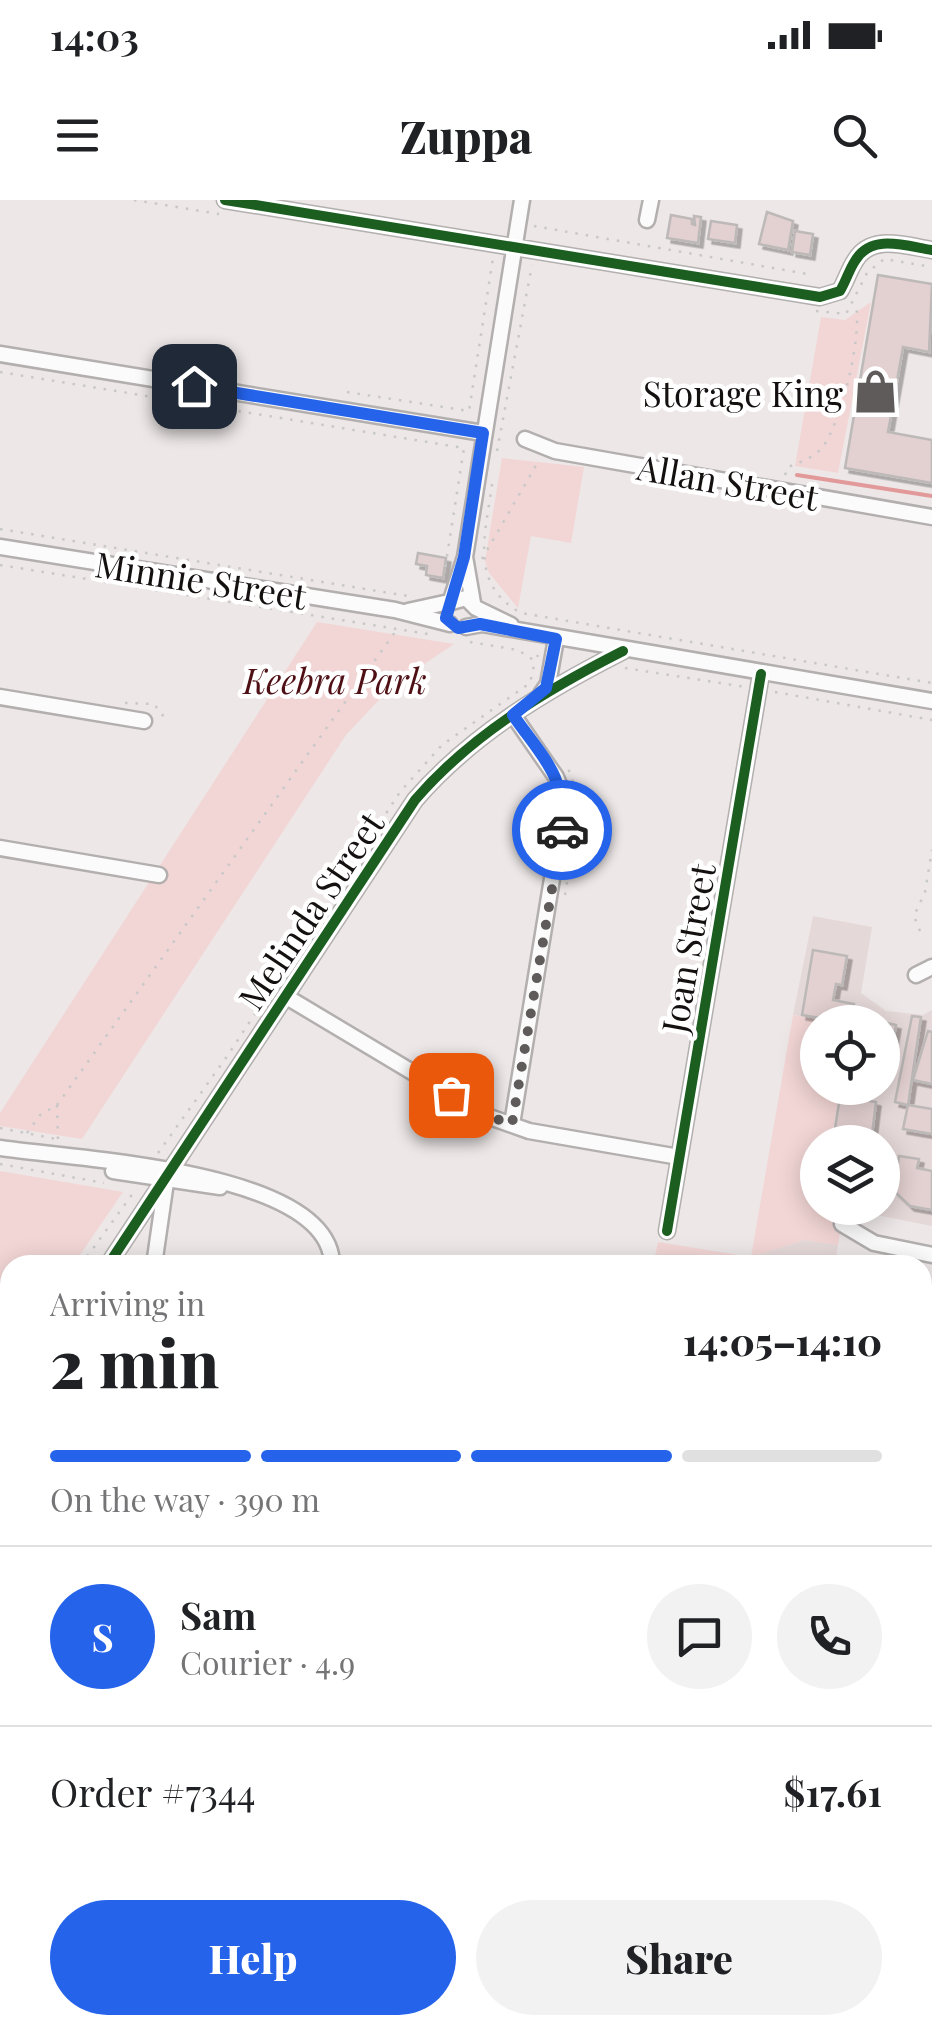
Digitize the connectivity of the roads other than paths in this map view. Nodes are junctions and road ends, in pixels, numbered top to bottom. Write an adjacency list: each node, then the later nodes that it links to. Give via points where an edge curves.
1 (522, 200): 5 (street)
2 (650, 200): 4 (street)
3 (227, 208): 5 (street)
4 (648, 220)
5 (515, 245): 6 (street, via 820,297 840,291 855,259 872,246); 8 (street)
6 (932, 250)
7 (0, 354): 8 (street)
8 (483, 433): 12 (street)
9 (525, 440): 10 (street, Allan Street)
10 (932, 517)
11 (0, 547): 15 (street, Minnie Street)
12 (464, 557): 13 (street); 14 (street)
13 (450, 601): 14 (street, via 462,597); 15 (street, Minnie Street); 16 (street)
14 (474, 605): 17 (street); 18 (street)
15 (400, 622): 16 (street, Minnie Street)
16 (450, 624): 17 (street)
17 (466, 634): 18 (street, via 480,624)
18 (530, 634): 19 (street)
19 (556, 639): 20 (street); 23 (street, via 548,684)
20 (623, 652): 21 (street); 23 (street, Melinda Street)
21 (761, 674): 24 (street); 34 (street, Joan Street)
22 (0, 697): 26 (street)
23 (537, 698): 25 (street, Melinda Street)
24 (932, 701)
25 (513, 715): 31 (street, Melinda Street, via 449,761 416,800); 32 (street, via 565,799)
26 (144, 721)
27 (0, 848): 28 (street)
28 (160, 875)
29 (932, 967): 30 (street)
30 (916, 975)
31 (285, 996): 32 (street, via 484,1115); 35 (street, Melinda Street)
32 (512, 1124): 34 (street)
33 (0, 1148): 35 (street)
34 (680, 1157): 37 (street, Joan Street)
35 (167, 1178): 39 (street, Melinda Street); 40 (street); 41 (street, via 256,1190 324,1236)
36 (844, 1225): 38 (street, via 874,1243)
37 (667, 1232)
38 (932, 1254)
39 (115, 1255)
40 (155, 1255)
41 (329, 1255)

